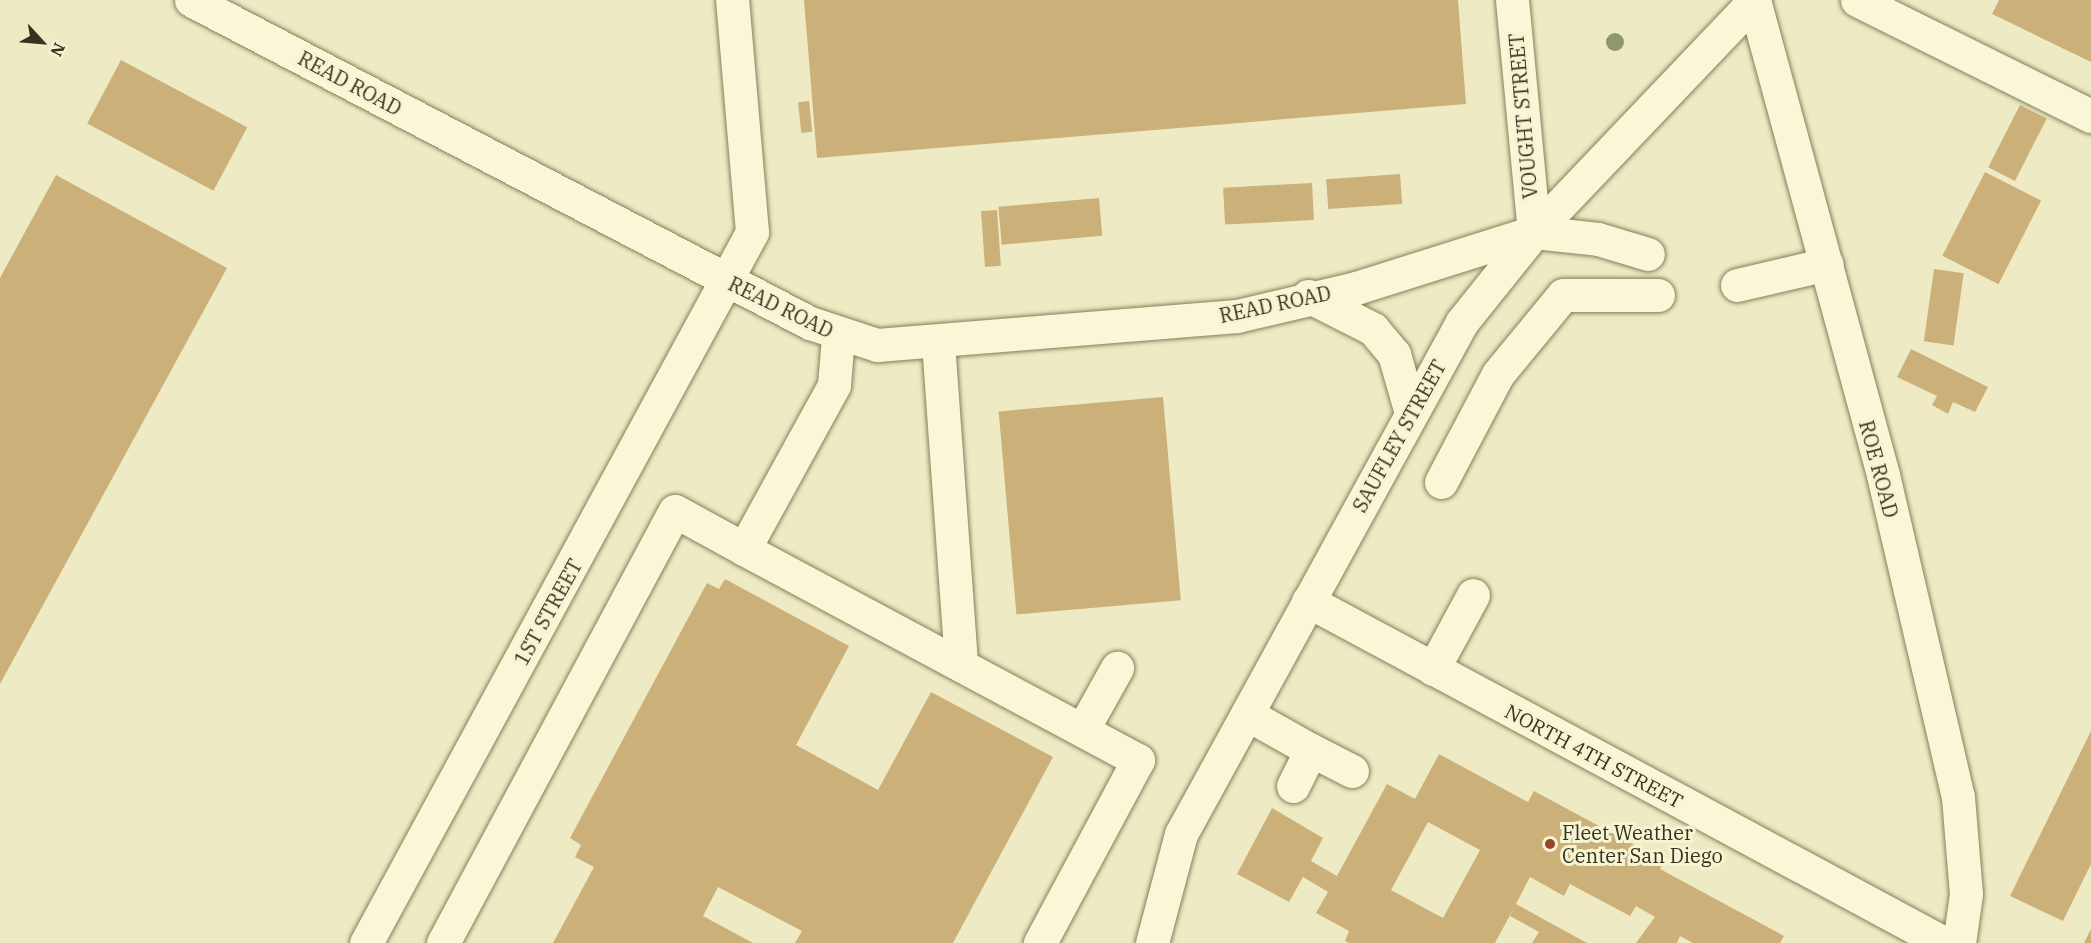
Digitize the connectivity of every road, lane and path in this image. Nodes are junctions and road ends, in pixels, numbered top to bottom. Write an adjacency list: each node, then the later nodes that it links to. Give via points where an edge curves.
1 (191, 0): 10 (street, READ ROAD)
2 (732, 0): 10 (street, 1ST STREET, via 752,232)
3 (1512, 0): 7 (street, VOUGHT STREET)
4 (1754, 0): 7 (street, SAUFLEY STREET); 9 (street, ROE ROAD, via 1794,163)
5 (1857, 0): 6 (street)
6 (2091, 116)
7 (1534, 232): 8 (street, via 1598,239); 13 (street, READ ROAD, via 1356,288); 16 (street, SAUFLEY STREET, via 1462,322)
8 (1648, 254)
9 (1827, 264): 11 (street); 34 (street, ROE ROAD, via 1958,797 1966,894)
10 (729, 282): 14 (street, READ ROAD); 29 (street, 1ST STREET)
11 (1737, 285)
12 (1658, 295): 17 (street, via 1563,295 1498,374)
13 (1308, 296): 15 (street, READ ROAD, via 1237,316); 16 (street, via 1373,329 1394,354)
14 (838, 336): 15 (street, READ ROAD, via 877,345); 18 (street, via 834,385)
15 (938, 342): 21 (street)
16 (1411, 412): 20 (street, SAUFLEY STREET)
17 (1441, 482)
18 (744, 549): 21 (street); 30 (street, via 675,511)
19 (1473, 595): 23 (street)
20 (1308, 601): 23 (street, NORTH 4TH STREET); 24 (street, SAUFLEY STREET)
21 (961, 665): 25 (street)
22 (1117, 668): 25 (street)
23 (1433, 669): 33 (street, NORTH 4TH STREET)
24 (1247, 714): 26 (street); 32 (street, SAUFLEY STREET, via 1181,834)
25 (1084, 727): 31 (street, via 1138,760)
26 (1311, 750): 27 (street); 28 (street)
27 (1352, 771)
28 (1293, 786)
29 (366, 943)
30 (443, 943)
31 (1040, 943)
32 (1152, 943)
33 (1944, 943)
34 (1959, 943)

